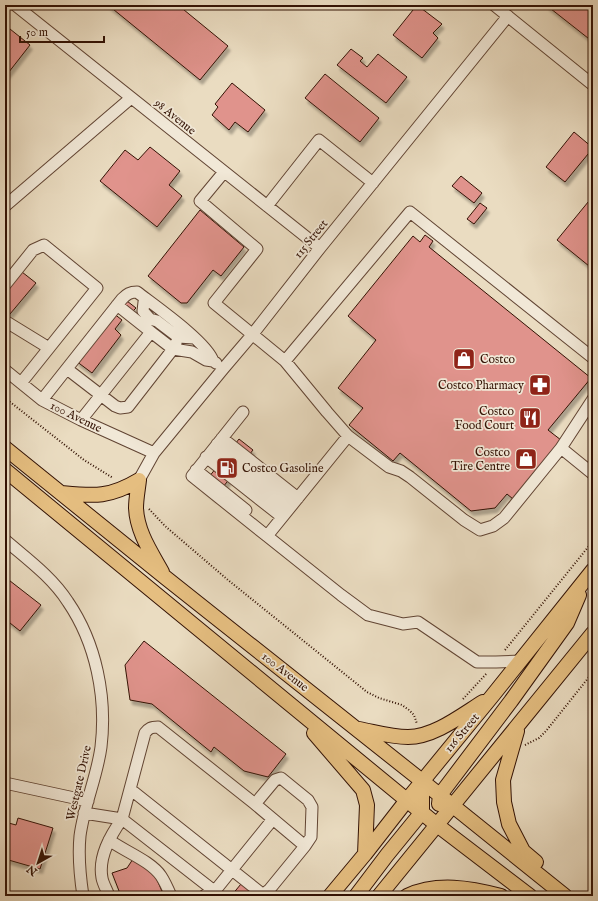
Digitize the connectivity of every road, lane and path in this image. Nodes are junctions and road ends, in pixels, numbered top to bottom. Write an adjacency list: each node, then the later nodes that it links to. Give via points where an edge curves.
1 (15, 5): 5 (street, 98 Avenue)
2 (494, 5): 3 (street)
3 (508, 16): 4 (street); 7 (street, 115 Street)
4 (593, 85)
5 (132, 98): 6 (street, 98 Avenue); 8 (street)
6 (224, 172): 9 (street, 98 Avenue); 16 (street, via 200,202 257,249 214,302)
7 (373, 183): 9 (street, via 319,140); 10 (street, 115 Street)
8 (5, 206)
9 (267, 206): 10 (street, 98 Avenue)
10 (320, 248): 16 (street, 115 Street)
11 (5, 285): 19 (street, via 33,250 44,245 97,288)
12 (146, 299): 13 (street, via 137,292 132,292); 17 (street, via 143,311 146,315); 18 (street)
13 (117, 305): 15 (street); 24 (street)
14 (5, 321): 19 (street)
15 (151, 332): 20 (street); 28 (street)
16 (252, 335): 23 (street); 25 (street, 115 Street)
17 (178, 337): 18 (street); 20 (street)
18 (194, 338): 22 (street, via 202,344)
19 (49, 348): 27 (street)
20 (173, 349): 22 (street, via 192,352); 28 (street, via 128,407 120,408)
21 (593, 358): 23 (street, via 410,212)
22 (213, 361): 25 (street)
23 (285, 361): 34 (street)
24 (67, 369): 28 (street); 31 (street)
25 (223, 369): 38 (street, 115 Street)
26 (5, 370): 27 (street, 100 Avenue)
27 (21, 384): 31 (street, 100 Avenue)
28 (101, 395): 33 (street)
29 (5, 398): 41 (path, via 84,460)
30 (593, 399): 36 (street)
31 (42, 400): 33 (street, 100 Avenue)
32 (243, 412): 37 (street)
33 (81, 420): 38 (street, 100 Avenue)
34 (348, 436): 36 (street, via 389,467 410,477 480,530 493,526 504,518); 45 (street)
35 (5, 448): 43 (main road, 100 Avenue)
36 (562, 448): 40 (street)
37 (212, 451): 45 (street); 45 (street); 45 (street); 45 (street, via 192,476)
38 (154, 453): 42 (street, 115 Street)
39 (5, 470): 57 (main road, 100 Avenue)
40 (593, 474)
41 (113, 478)
42 (139, 480): 43 (main road, via 124,489 103,495); 49 (main road, via 136,508 139,524 145,541)
43 (61, 493): 49 (main road, 100 Avenue)
44 (146, 506): 59 (path, via 165,526 228,580 367,692 409,710 414,715)
45 (285, 514): 52 (street, via 341,595 368,615 403,624 418,622 477,662)
46 (5, 540): 67 (street, Westgate Drive, via 41,570 68,601 87,638 102,701 101,746)
47 (593, 541): 51 (path)
48 (590, 573): 52 (main road, 116 Street); 65 (main road, via 566,623 507,707)
49 (166, 578): 60 (main road, 100 Avenue)
50 (593, 633): 58 (main road)
51 (505, 650)
52 (520, 661): 55 (main road, 116 Street)
53 (490, 669): 56 (path)
54 (593, 672): 61 (path, via 546,731 525,745)
55 (493, 695): 60 (main road, via 444,726 410,737); 62 (main road, 116 Street)
56 (461, 701)
57 (287, 702): 66 (main road, 100 Avenue); 77 (main road, via 363,790 367,805)
58 (519, 725): 69 (main road); 80 (main road, via 503,780 509,824 523,851 553,878)
59 (418, 727)
60 (355, 728): 62 (main road, 100 Avenue)
61 (522, 751)
62 (422, 781): 65 (main road, 100 Avenue); 66 (main road, 116 Street); 70 (main road)
63 (5, 783): 67 (street)
64 (130, 789): 68 (street, via 145,733 153,727 158,727); 72 (street); 78 (street)
65 (440, 795): 69 (main road, 100 Avenue); 74 (main road)
66 (407, 800): 70 (main road, 100 Avenue); 77 (main road, 116 Street)
67 (88, 802): 71 (street, Westgate Drive)
68 (254, 804): 73 (street); 76 (street, via 275,780 285,780 312,806 311,837)
69 (452, 805): 74 (main road); 80 (main road, 100 Avenue)
70 (422, 812): 74 (main road, 100 Avenue); 85 (main road)
71 (84, 813): 72 (street); 81 (street, Westgate Drive, via 78,856)
72 (122, 819): 75 (street); 79 (street)
73 (273, 819): 76 (street); 78 (street)
74 (437, 824): 86 (main road); 89 (main road, 100 Avenue)
75 (109, 840): 82 (street, via 101,864 102,879); 83 (street, via 158,871)
76 (305, 846): 78 (street, via 265,893 261,893)
77 (365, 854): 84 (main road, 116 Street)
78 (231, 870): 79 (street, via 218,887)
79 (209, 893)
80 (563, 895)
81 (83, 896)
82 (109, 896)
83 (171, 896)
84 (330, 896)
85 (356, 896)
86 (379, 896)
87 (407, 896): 88 (main road, via 427,889 451,887 474,889)
88 (501, 896)
89 (530, 896)

